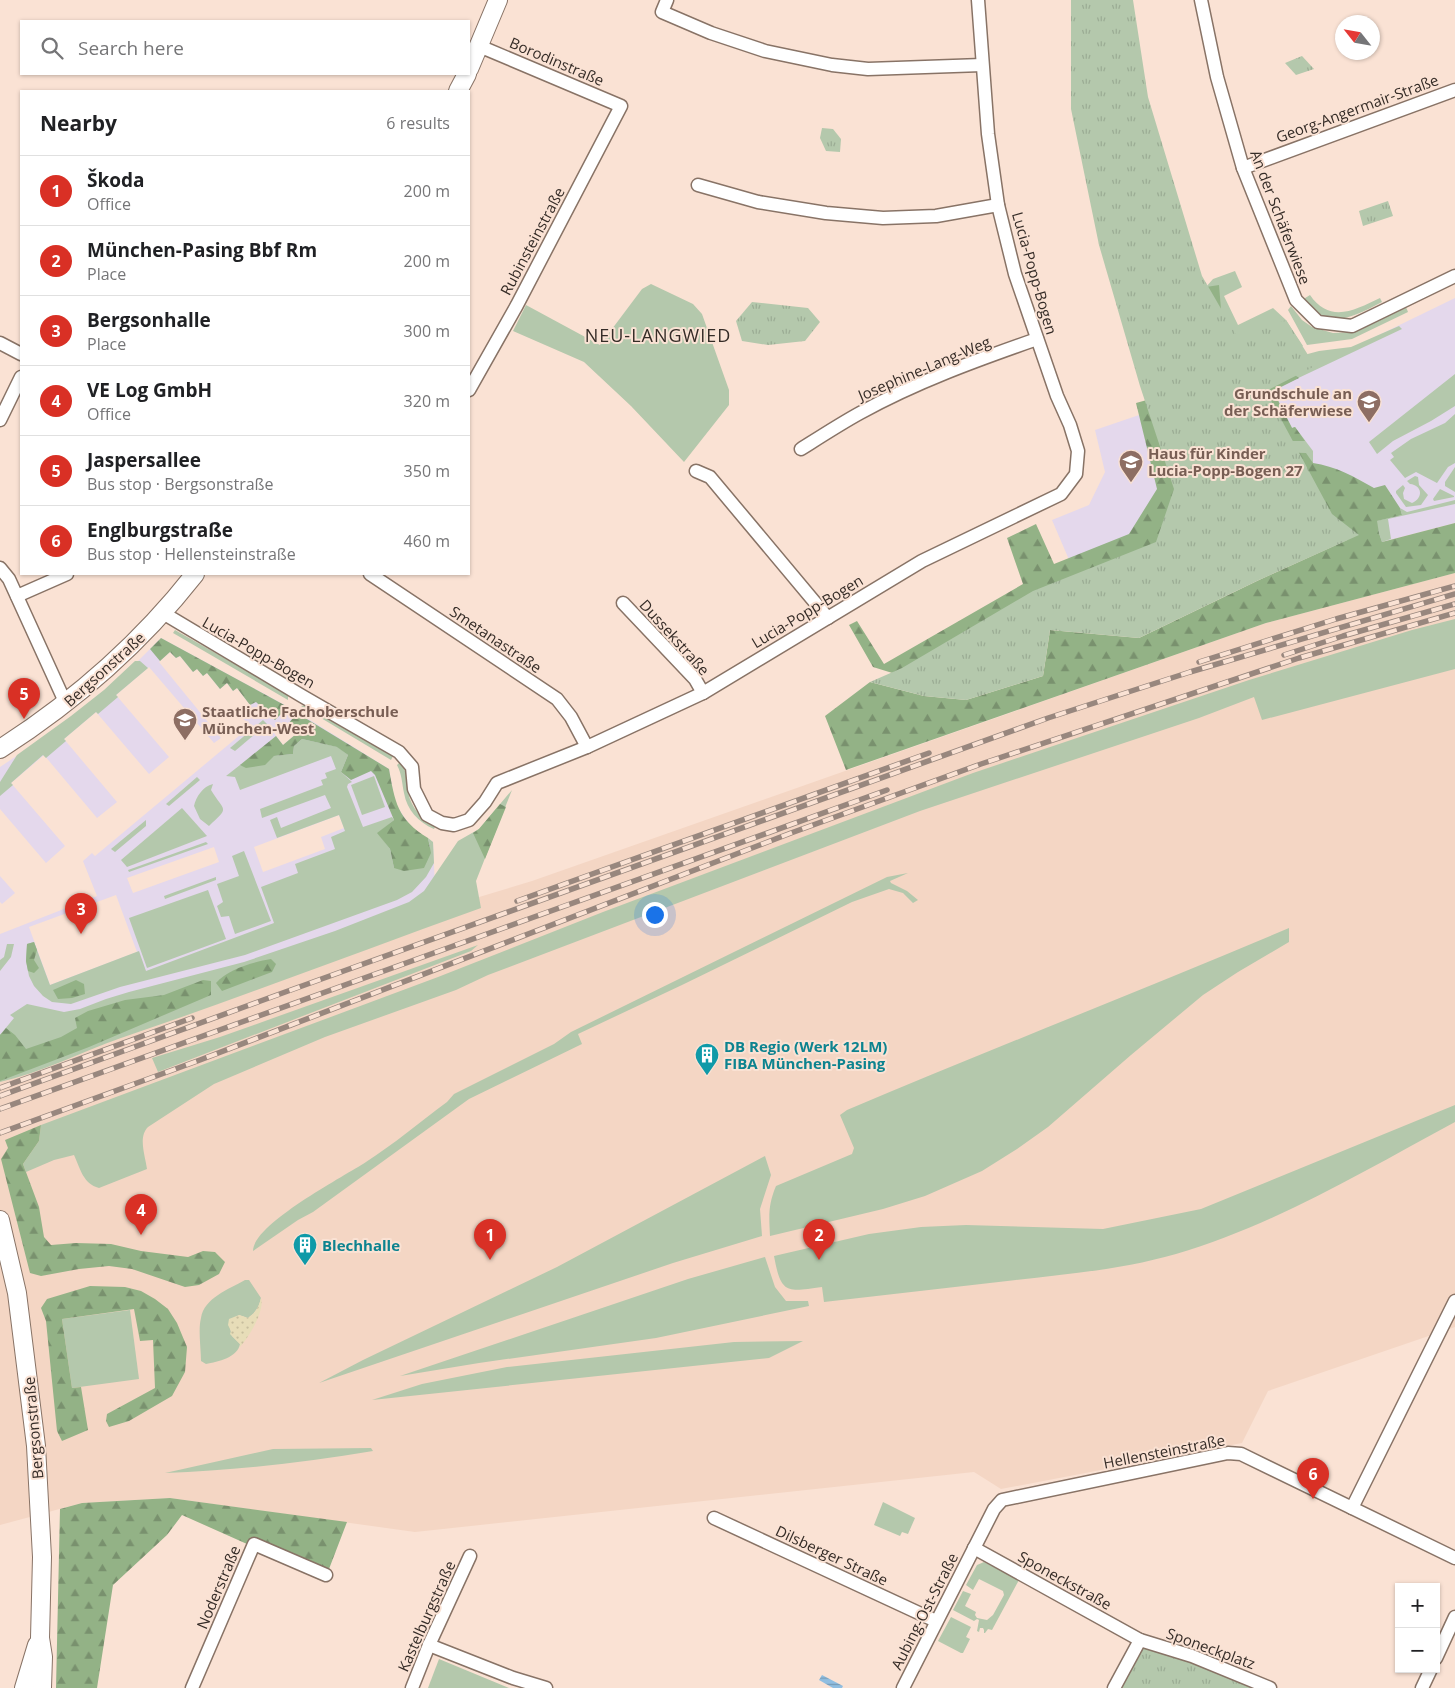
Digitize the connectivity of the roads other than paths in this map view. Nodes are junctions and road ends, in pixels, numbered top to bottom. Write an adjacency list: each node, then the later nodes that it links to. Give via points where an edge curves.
1 (498, 0): 5 (street)
2 (667, 0): 6 (street, via 662,12 711,33 765,51 832,65 868,70)
3 (978, 0): 6 (street, Lucia-Popp-Bogen)
4 (1201, 0): 12 (street, An der Schäferwiese, via 1217,77)
5 (479, 46): 7 (street); 11 (street, Borodinstraße)
6 (982, 65): 14 (street, Lucia-Popp-Bogen)
7 (470, 67)
8 (466, 75): 9 (street)
9 (458, 90)
10 (1455, 90): 12 (street, Georg-Angermair-Straße)
11 (621, 106): 20 (street, Rubinsteinstraße)
12 (1243, 168): 15 (street, An der Schäferwiese, via 1296,300 1318,322 1352,326)
13 (698, 185): 14 (street, via 758,202 826,214 883,218 936,216)
14 (998, 205): 16 (street, Lucia-Popp-Bogen, via 1015,274)
15 (1455, 276)
16 (1037, 339): 22 (street, Josephine-Lang-Weg, via 960,366 910,389 860,413); 31 (street, Lucia-Popp-Bogen, via 1078,451 1076,474 1061,494 922,561)
17 (0, 343): 18 (street)
18 (20, 353)
19 (20, 379): 21 (street)
20 (470, 388)
21 (0, 420)
22 (801, 449)
23 (696, 471): 31 (street, via 710,477)
24 (0, 568): 28 (street)
25 (65, 575): 28 (street)
26 (194, 575): 30 (street, Bergsonstraße)
27 (371, 575): 34 (street, Smetanastraße, via 557,699)
28 (17, 596): 33 (street)
29 (623, 603): 32 (street, Dussekstraße, via 695,679)
30 (163, 613): 33 (street, Bergsonstraße, via 122,656); 34 (street, Lucia-Popp-Bogen, via 400,752 412,767 414,789 427,814 442,823 454,825 469,820 486,802 497,783)
31 (828, 618): 32 (street, Lucia-Popp-Bogen)
32 (703, 693): 34 (street, Lucia-Popp-Bogen)
33 (66, 704): 35 (street, Bergsonstraße)
34 (587, 747)
35 (0, 749)
36 (0, 1220): 46 (street, Bergsonstraße, via 17,1294 36,1446 42,1557)
37 (1455, 1301): 38 (street)
38 (1352, 1508): 40 (street, Hellensteinstraße, via 1241,1454 1228,1453 1002,1500); 42 (street, Hellensteinstraße)
39 (714, 1518): 45 (street, Dilsberger Straße)
40 (974, 1548): 45 (street, Aubing-Ost-Straße); 47 (street, Sponeckstraße)
41 (470, 1556): 48 (street, Kastelburgstraße)
42 (1455, 1558)
43 (326, 1575): 53 (street, Noderstraße, via 254,1544)
44 (1455, 1617): 49 (street)
45 (936, 1621): 56 (street, Aubing-Ost-Straße)
46 (40, 1638): 51 (street, Bergsonstraße); 52 (street, Bergsonstraße)
47 (1140, 1640): 57 (street); 58 (street, Sponeckplatz, via 1192,1656)
48 (429, 1645): 54 (street, Kastelburgstraße); 55 (street)
49 (1440, 1649)
50 (1429, 1673): 59 (street)
51 (24, 1688)
52 (42, 1688)
53 (192, 1688)
54 (412, 1688)
55 (546, 1688)
56 (903, 1688)
57 (1114, 1688)
58 (1270, 1688)
59 (1422, 1688)

